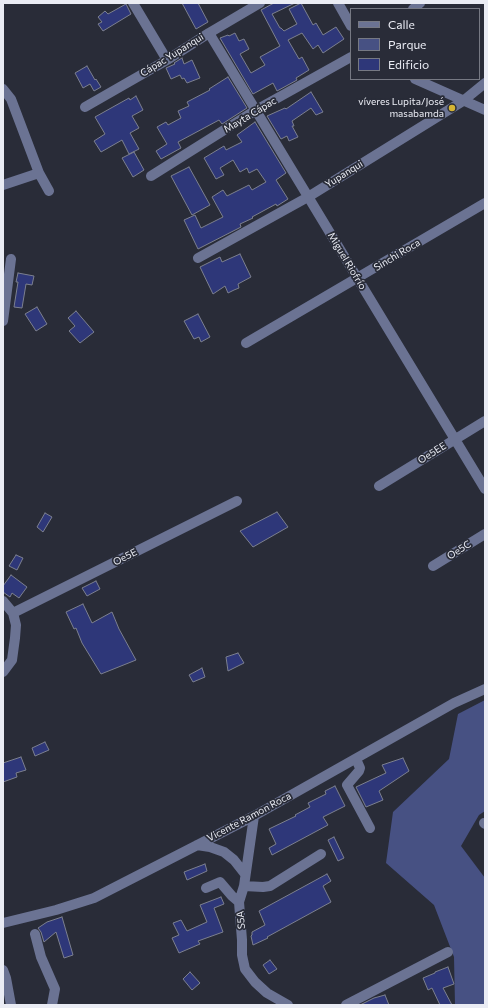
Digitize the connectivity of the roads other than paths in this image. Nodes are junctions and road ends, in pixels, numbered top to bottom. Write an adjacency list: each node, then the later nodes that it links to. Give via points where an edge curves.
1 (133, 3): 7 (street)
2 (260, 3): 5 (street, Cápac Yupanqui)
3 (338, 3): 4 (street)
4 (350, 24)
5 (209, 33): 7 (street, Cápac Yupanqui); 13 (street, Miguel Riofrío)
6 (350, 57): 13 (street, Mayta Cápac)
7 (167, 60): 12 (street, Cápac Yupanqui)
8 (417, 80): 11 (street)
9 (485, 83): 11 (street, Yupanqui)
10 (3, 89): 15 (street, via 11,99)
11 (463, 101): 14 (street); 19 (street, Yupanqui)
12 (85, 107)
13 (256, 110): 16 (street, Mayta Cápac); 19 (street, Miguel Riofrío)
14 (485, 110)
15 (39, 173): 17 (street); 18 (street)
16 (150, 176)
17 (3, 185)
18 (49, 190)
19 (308, 197): 21 (street, Yupanqui); 24 (street, Miguel Riofrío)
20 (485, 203): 24 (street, Sinchi Roca)
21 (198, 258)
22 (11, 259): 23 (street)
23 (6, 273): 25 (street)
24 (358, 278): 26 (street, Sinchi Roca); 28 (street, Miguel Riofrío)
25 (3, 321)
26 (246, 343)
27 (485, 421): 28 (street, Oe5EE)
28 (455, 439): 29 (street, Oe5EE); 30 (street, Miguel Riofrío)
29 (379, 486)
30 (485, 489)
31 (237, 501): 35 (street, Oe5E)
32 (485, 534): 33 (street, Oe5C)
33 (434, 566)
34 (3, 601): 35 (street)
35 (14, 613): 36 (street, via 14,650 12,660)
36 (3, 672)
37 (485, 689): 38 (street, Vicente Ramon Roca, via 454,703)
38 (356, 759): 39 (street, Vicente Ramon Roca); 40 (street, via 359,771 347,785)
39 (254, 816): 41 (street, Vicente Ramon Roca); 43 (street, S5A)
40 (370, 828)
41 (197, 845): 43 (street, via 224,852); 47 (street, Vicente Ramon Roca, via 94,898)
42 (321, 854): 44 (street, via 270,886)
43 (246, 874): 44 (street, S5A)
44 (244, 886): 46 (street, S5A)
45 (206, 888): 46 (street, via 220,882)
46 (239, 902): 53 (street, S5A, via 245,969 267,993)
47 (3, 923)
48 (35, 934): 52 (street, via 40,957 55,990)
49 (448, 952): 54 (street)
50 (3, 970): 51 (street)
51 (10, 1004)
52 (52, 1005)
53 (288, 1005)
54 (346, 1005)

